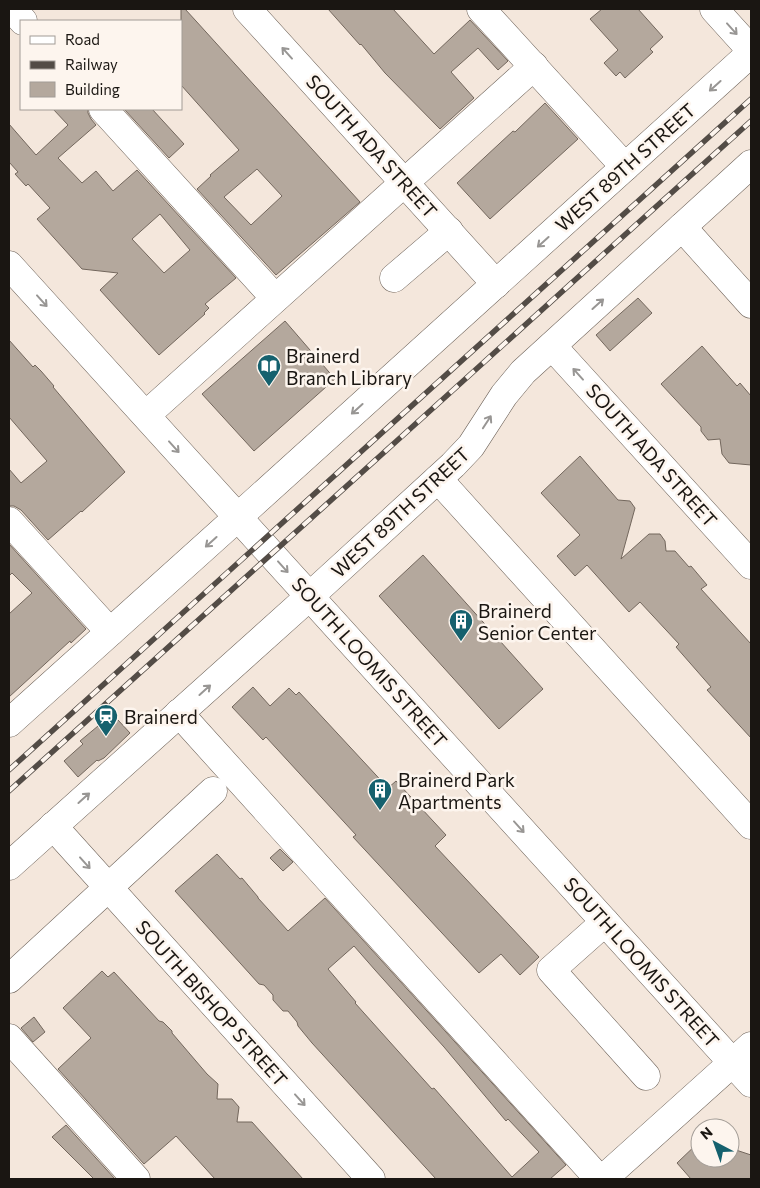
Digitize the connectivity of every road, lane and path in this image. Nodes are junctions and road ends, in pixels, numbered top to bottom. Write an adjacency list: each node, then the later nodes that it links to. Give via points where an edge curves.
1 (12, 9): 5 (street)
2 (248, 9): 11 (street, SOUTH ADA STREET, one-way to 2)
3 (482, 9): 7 (street)
4 (714, 9): 6 (street, one-way to 6)
5 (22, 20)
6 (751, 51): 10 (street, WEST 89TH STREET, one-way to 10)
7 (534, 66): 10 (street); 11 (street)
8 (104, 110): 17 (street)
9 (751, 164): 12 (street, WEST 89TH STREET)
10 (625, 167): 16 (street, WEST 89TH STREET, one-way to 16)
11 (404, 182): 13 (street, SOUTH ADA STREET); 17 (street)
12 (682, 227): 18 (street); 19 (street, WEST 89TH STREET, one-way to 12)
13 (449, 231): 15 (street); 16 (street, SOUTH ADA STREET)
14 (9, 264): 20 (street, SOUTH LOOMIS STREET, one-way to 20)
15 (393, 278)
16 (496, 284): 22 (street, WEST 89TH STREET, one-way to 22)
17 (275, 298): 20 (street)
18 (751, 304)
19 (552, 346): 21 (street, WEST 89TH STREET, one-way to 19, via 471,446 504,395); 24 (street, SOUTH ADA STREET, one-way to 19)
20 (146, 416): 22 (street, SOUTH LOOMIS STREET, one-way to 22)
21 (438, 479): 25 (street, WEST 89TH STREET); 30 (street)
22 (238, 517): 25 (street, SOUTH LOOMIS STREET, one-way to 25); 26 (street, WEST 89TH STREET, one-way to 26)
23 (9, 521): 26 (street)
24 (751, 565)
25 (310, 596): 27 (street, WEST 89TH STREET, one-way to 25); 34 (street, SOUTH LOOMIS STREET, one-way to 34)
26 (110, 632): 28 (street, WEST 89TH STREET)
27 (180, 713): 31 (street, WEST 89TH STREET, one-way to 27); 42 (street)
28 (9, 723)
29 (213, 791): 33 (street)
30 (751, 825)
31 (52, 826): 32 (street, WEST 89TH STREET); 33 (street, SOUTH BISHOP STREET, one-way to 33)
32 (9, 866)
33 (108, 887): 35 (street); 41 (street, SOUTH BISHOP STREET, one-way to 41)
34 (605, 922): 37 (street, SOUTH LOOMIS STREET); 38 (street, via 551,970)
35 (9, 979)
36 (9, 1038): 40 (street)
37 (742, 1054): 39 (street, SOUTH LOOMIS STREET); 43 (street)
38 (646, 1076)
39 (751, 1082)
40 (136, 1179)
41 (371, 1179)
42 (599, 1179)
43 (603, 1179)

